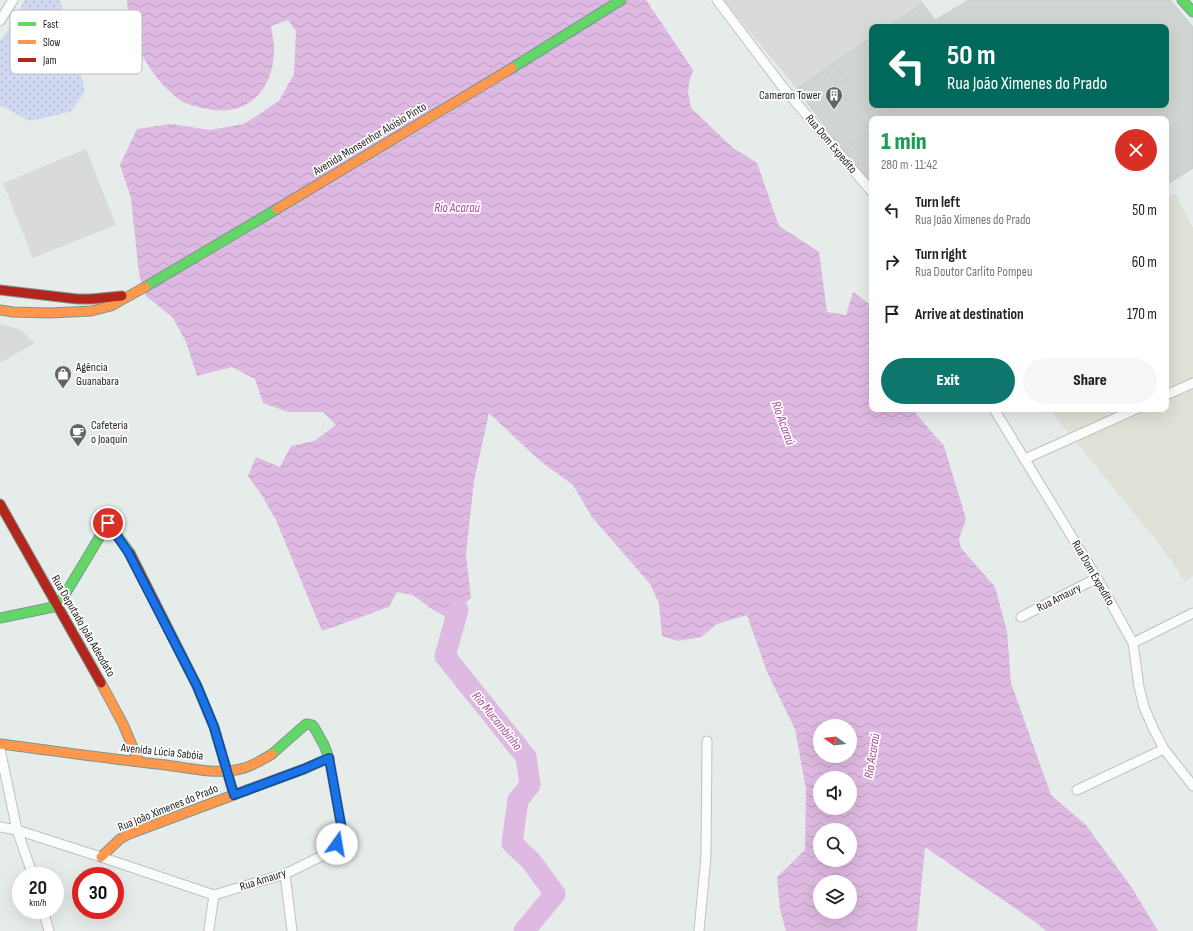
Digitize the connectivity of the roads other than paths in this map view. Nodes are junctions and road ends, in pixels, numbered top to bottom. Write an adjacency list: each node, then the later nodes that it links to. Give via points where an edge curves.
1 (13, 0): 6 (street)
2 (621, 0): 9 (street, Avenida Monsenhor Aloísio Pinto, via 489,82)
3 (717, 0): 7 (street, Rua Dom Expedito, via 782,86)
4 (1182, 0): 5 (street)
5 (1193, 12)
6 (0, 21)
7 (869, 188)
8 (0, 290): 9 (street, Avenida Monsenhor Aloísio Pinto, via 77,300)
9 (130, 295): 10 (street, Avenida Monsenhor Aloísio Pinto, via 111,306 91,311 50,313)
10 (0, 310)
11 (1193, 383): 12 (street)
12 (1169, 394)
13 (996, 412): 15 (street, Rua Dom Expedito)
14 (1129, 412): 15 (street)
15 (1025, 459): 17 (street, Rua Dom Expedito)
16 (0, 504): 18 (street, Rua Deputado João Adeodato)
17 (1097, 578): 20 (street, Rua Amaury); 22 (street, Rua Dom Expedito)
18 (58, 606): 21 (street); 28 (street, Rua Deputado João Adeodato, via 123,724); 29 (street, via 108,523 128,552 197,686 214,727)
19 (1193, 613): 22 (street)
20 (1021, 617)
21 (0, 618)
22 (1133, 643): 26 (street, Rua Dom Expedito, via 1144,707)
23 (706, 741): 44 (street, via 706,856)
24 (0, 744): 28 (street, Avenida Lúcia Sabóia)
25 (0, 749): 34 (street)
26 (1164, 749): 30 (street, Rua Dom Expedito); 31 (street)
27 (329, 758): 29 (street, Avenida Lúcia Sabóia, via 314,727 306,724 261,762); 32 (street, Rua João Ximenes do Prado); 37 (street, Rua Amaury, via 342,830 340,837 337,844 322,856)
28 (139, 762): 29 (street, Avenida Lúcia Sabóia)
29 (228, 772): 32 (street)
30 (1193, 786)
31 (1077, 790)
32 (234, 795): 35 (street, Rua João Ximenes do Prado, via 129,834)
33 (0, 827): 34 (street)
34 (17, 830): 35 (street); 36 (street)
35 (101, 857): 38 (street)
36 (30, 867)
37 (285, 874): 38 (street, Rua Amaury); 43 (street)
38 (214, 895): 40 (street)
39 (46, 919): 41 (street)
40 (210, 930): 42 (street)
41 (49, 931)
42 (199, 931)
43 (292, 931)
44 (699, 931)

